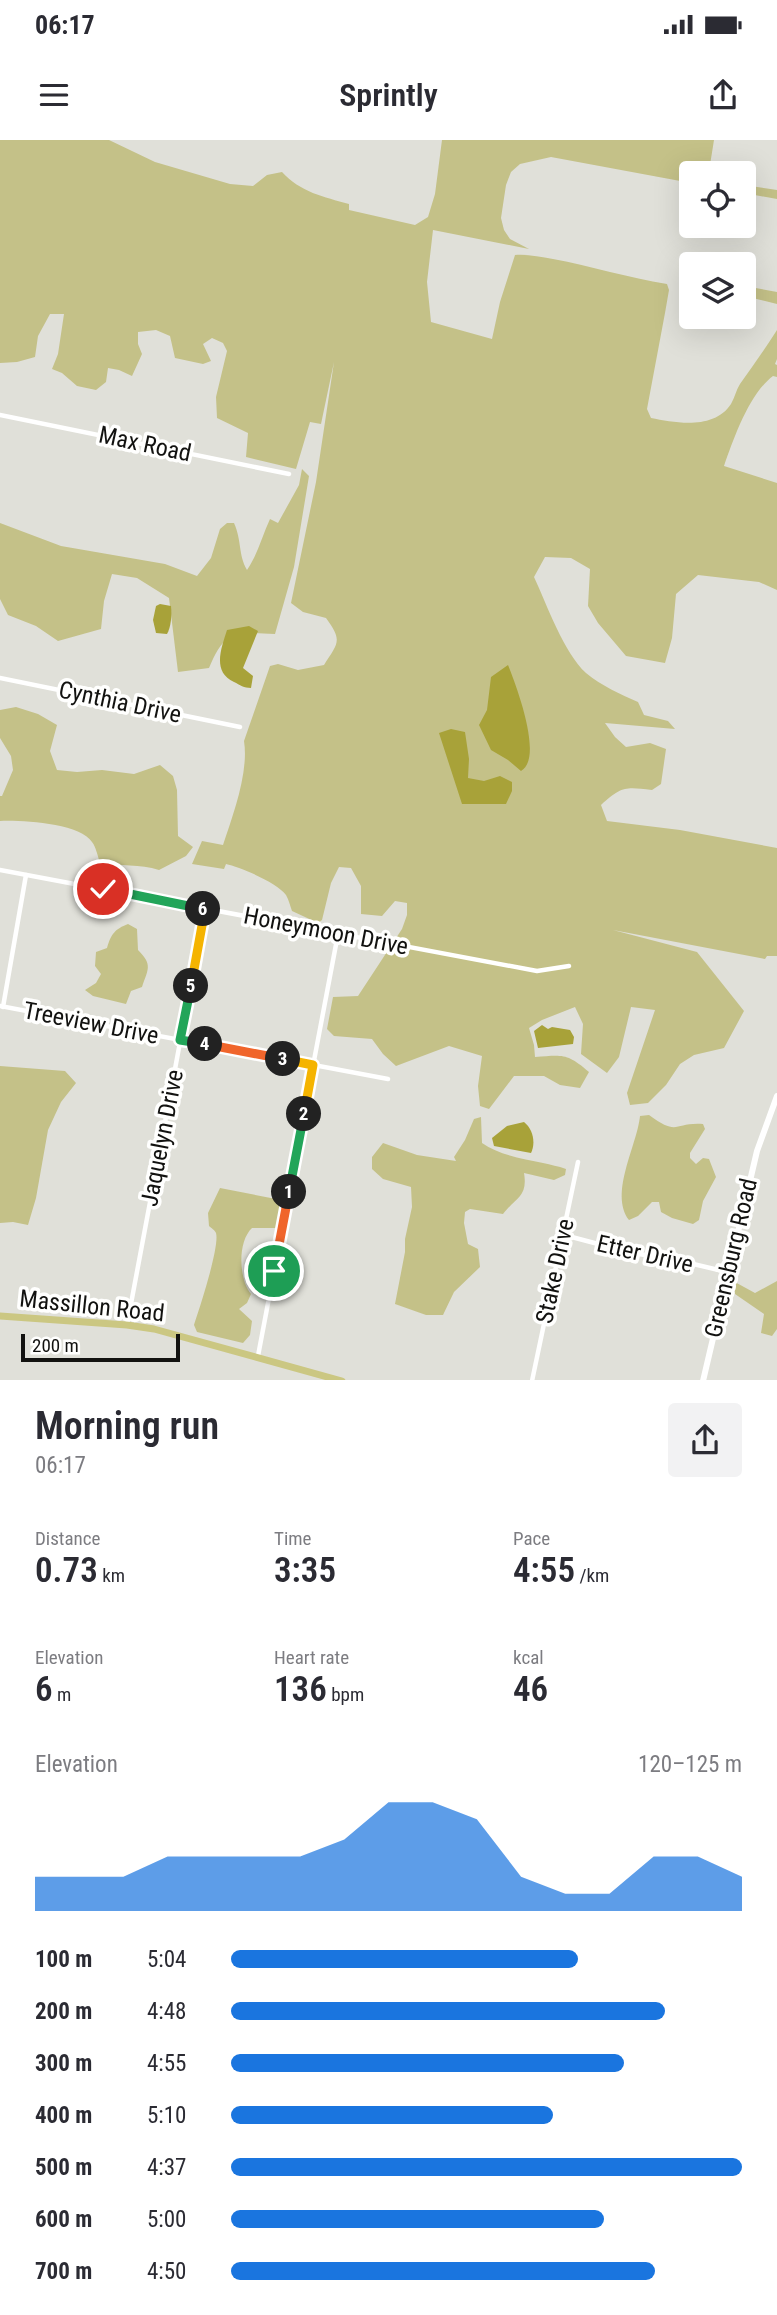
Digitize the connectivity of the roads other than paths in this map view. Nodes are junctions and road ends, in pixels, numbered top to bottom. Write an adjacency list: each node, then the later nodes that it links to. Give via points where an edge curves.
1 (0, 415): 2 (street, Max Road)
2 (289, 474)
3 (0, 678): 4 (street, Cynthia Drive)
4 (240, 727)
5 (0, 870): 6 (street, Honeymoon Drive)
6 (26, 875): 7 (street, Honeymoon Drive); 10 (street)
7 (205, 909): 8 (street, Honeymoon Drive); 11 (street, Jaquelyn Drive)
8 (338, 934): 9 (street, Honeymoon Drive, via 537,971); 12 (street)
9 (569, 966)
10 (1, 1007): 11 (street, Treeview Drive)
11 (180, 1040): 12 (street, Treeview Drive); 19 (street, Jaquelyn Drive)
12 (313, 1065): 13 (street, Treeview Drive); 20 (street)
13 (388, 1079)
14 (777, 1096): 17 (main road, Greensburg Road, via 757,1151)
15 (578, 1162): 16 (street, Stake Drive)
16 (562, 1238): 17 (street, Etter Drive); 22 (street, Stake Drive)
17 (727, 1272): 23 (main road, Greensburg Road)
18 (0, 1315): 19 (main road, Massillon Road)
19 (127, 1325): 20 (main road, Massillon Road)
20 (258, 1356): 21 (main road, Massillon Road)
21 (339, 1380)
22 (532, 1380)
23 (703, 1380)

